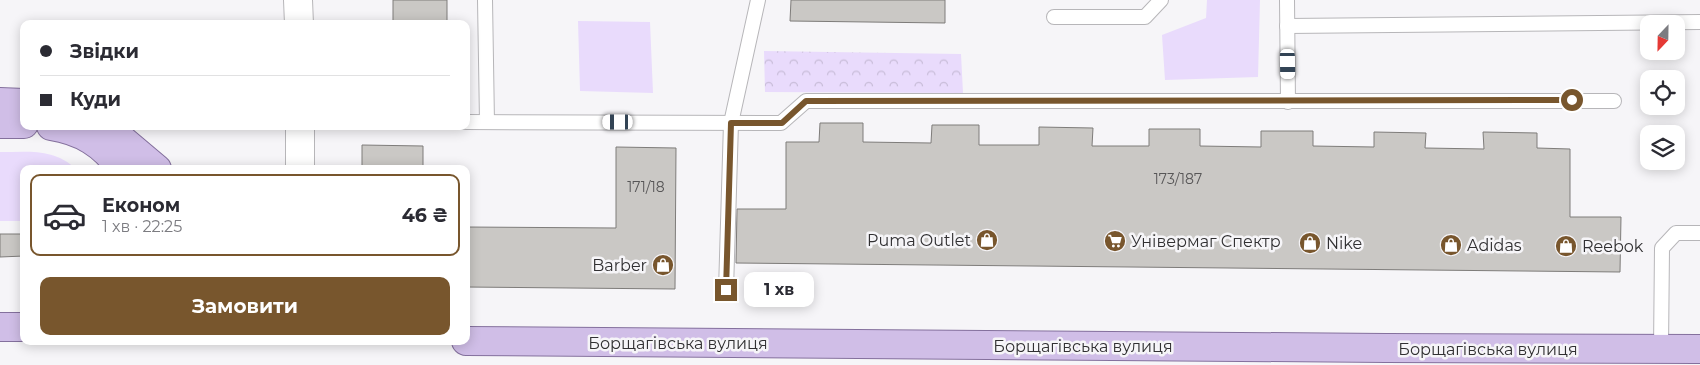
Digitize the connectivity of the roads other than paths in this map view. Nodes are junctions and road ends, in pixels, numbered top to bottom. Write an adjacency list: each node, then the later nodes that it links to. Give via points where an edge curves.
1 (298, 0): 7 (street)
2 (485, 0): 15 (lane)
3 (758, 0): 16 (lane)
4 (1161, 0): 6 (lane, via 1145,17)
5 (1287, 0): 9 (lane)
6 (1054, 17)
7 (299, 20)
8 (1700, 22): 9 (lane)
9 (1287, 26): 12 (lane)
10 (1614, 100): 12 (lane)
11 (0, 102): 13 (main road)
12 (1288, 102): 16 (lane, via 806,101 782,123)
13 (20, 103)
14 (470, 122): 15 (lane)
15 (487, 122): 16 (lane)
16 (731, 123): 26 (lane)
17 (0, 124): 18 (main road)
18 (20, 124)
19 (72, 130): 22 (main road, via 99,144)
20 (111, 130): 23 (main road)
21 (300, 130): 24 (street)
22 (118, 165)
23 (152, 165)
24 (300, 165)
25 (1700, 233): 30 (lane, via 1676,233 1662,248)
26 (726, 290)
27 (0, 327): 28 (main road)
28 (20, 328)
29 (470, 341): 30 (main road, Борщагівська вулиця)
30 (1661, 349): 31 (main road, Борщагівська вулиця)
31 (1700, 349)

